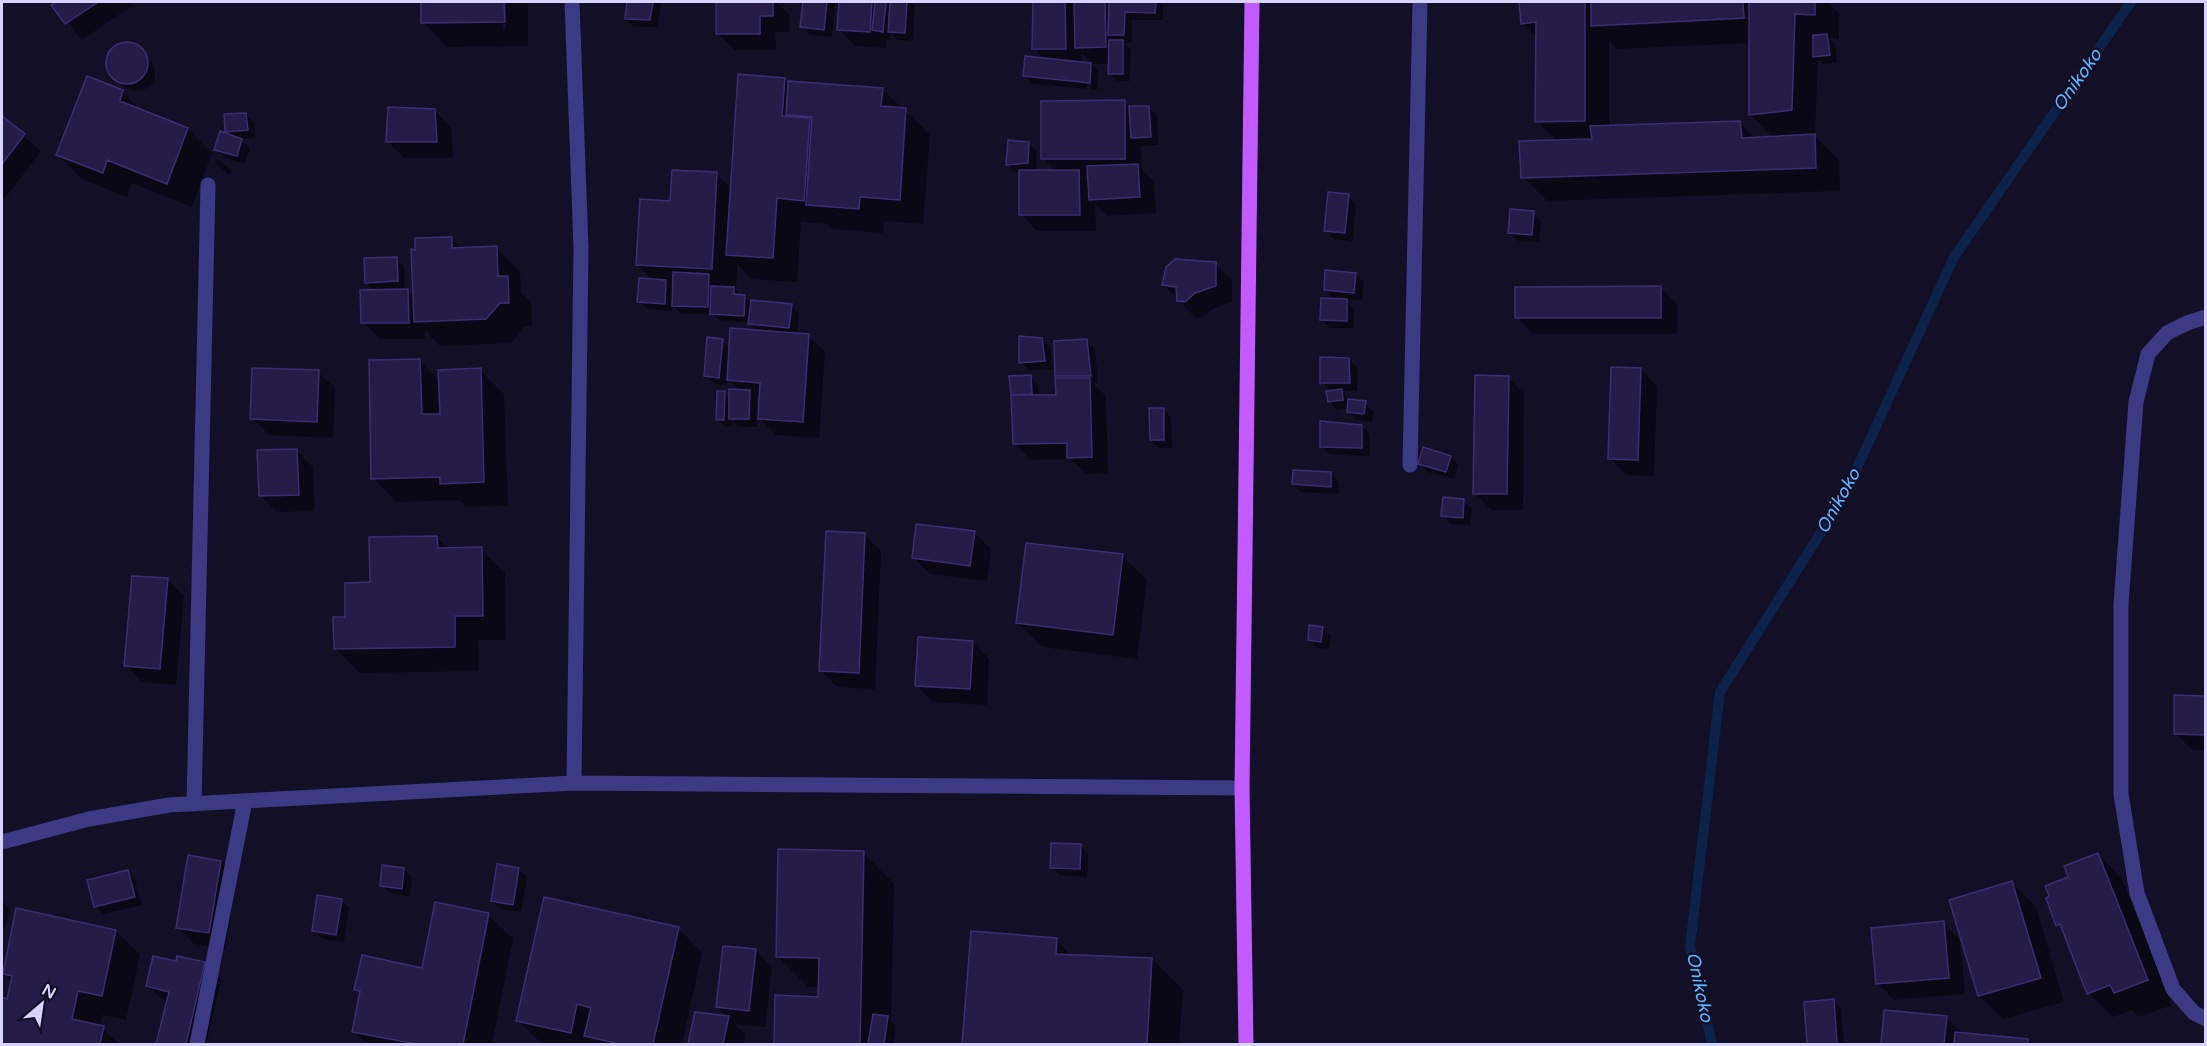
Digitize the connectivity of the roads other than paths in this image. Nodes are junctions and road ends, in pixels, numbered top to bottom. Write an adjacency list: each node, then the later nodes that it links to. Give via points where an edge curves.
1 (572, 2): 7 (street, via 581,248)
2 (1252, 2): 8 (main road)
3 (1420, 2): 6 (street)
4 (208, 185): 10 (street)
5 (2205, 317): 12 (street, via 2167,333 2148,354 2136,402 2121,616 2121,794 2137,893 2173,989 2194,1013)
6 (1410, 465)
7 (574, 783): 8 (street); 9 (street)
8 (1242, 788): 14 (main road)
9 (245, 801): 10 (street); 13 (street)
10 (194, 804): 11 (street, via 89,819)
11 (2, 842)
12 (2205, 1019)
13 (197, 1044)
14 (1246, 1044)

